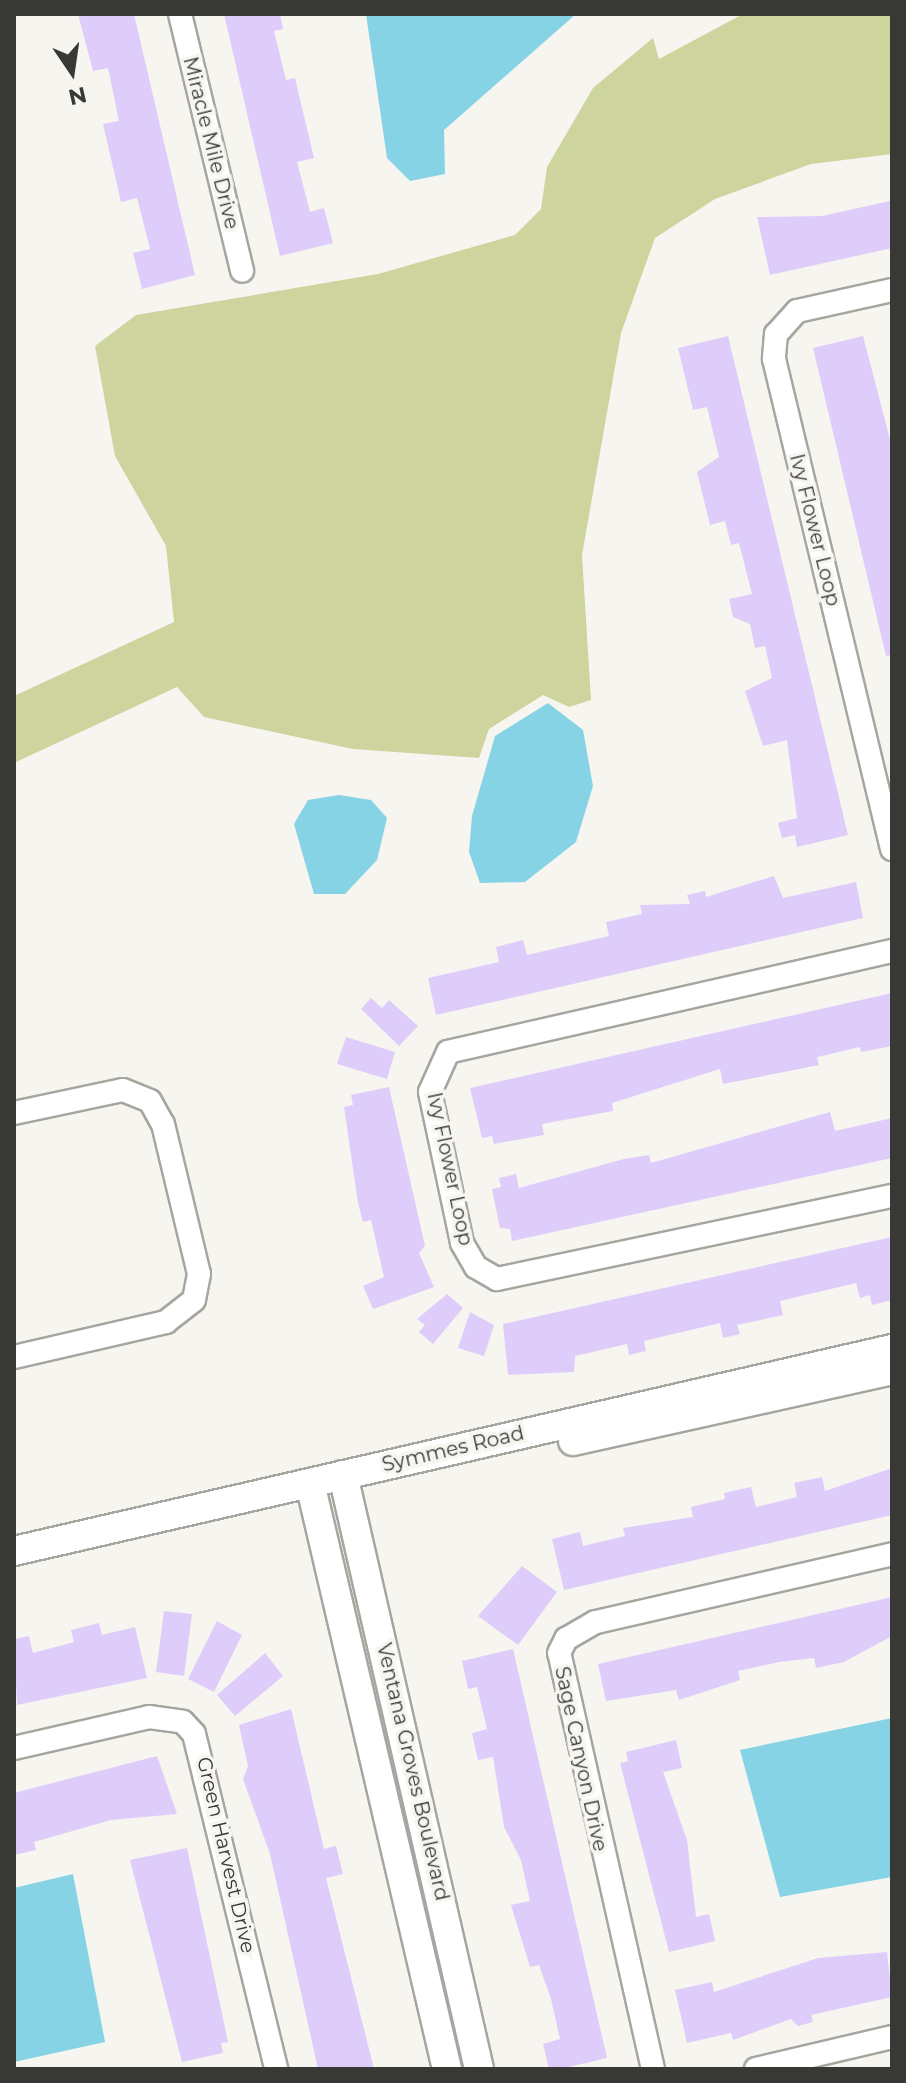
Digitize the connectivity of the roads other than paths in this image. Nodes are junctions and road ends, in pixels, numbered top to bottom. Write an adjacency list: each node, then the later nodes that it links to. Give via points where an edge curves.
1 (180, 14): 2 (street, Miracle Mile Drive)
2 (242, 271)
3 (892, 290): 4 (street, Ivy Flower Loop, via 797,311 776,334 774,359)
4 (892, 849)
5 (892, 951): 7 (street, Ivy Flower Loop, via 448,1052 430,1092 462,1243 476,1267 497,1279)
6 (14, 1113): 9 (street, via 123,1090 150,1101 163,1124 199,1274 194,1300 166,1322)
7 (892, 1196)
8 (892, 1349): 11 (street, Symmes Road)
9 (14, 1357)
10 (892, 1370): 11 (street, Symmes Road)
11 (345, 1484): 12 (street, Symmes Road); 20 (street, Ventana Groves Boulevard)
12 (312, 1491): 13 (street, Symmes Road); 15 (street, Symmes Road); 19 (street, Ventana Groves Boulevard)
13 (14, 1551)
14 (892, 1554): 21 (street, Sage Canyon Drive, via 596,1622 566,1639 559,1653)
15 (14, 1563)
16 (14, 1748): 18 (street, Green Harvest Drive, via 149,1717 183,1722 194,1734)
17 (892, 2037): 22 (street)
18 (276, 2069)
19 (447, 2069)
20 (479, 2069)
21 (653, 2069)
22 (756, 2069)

